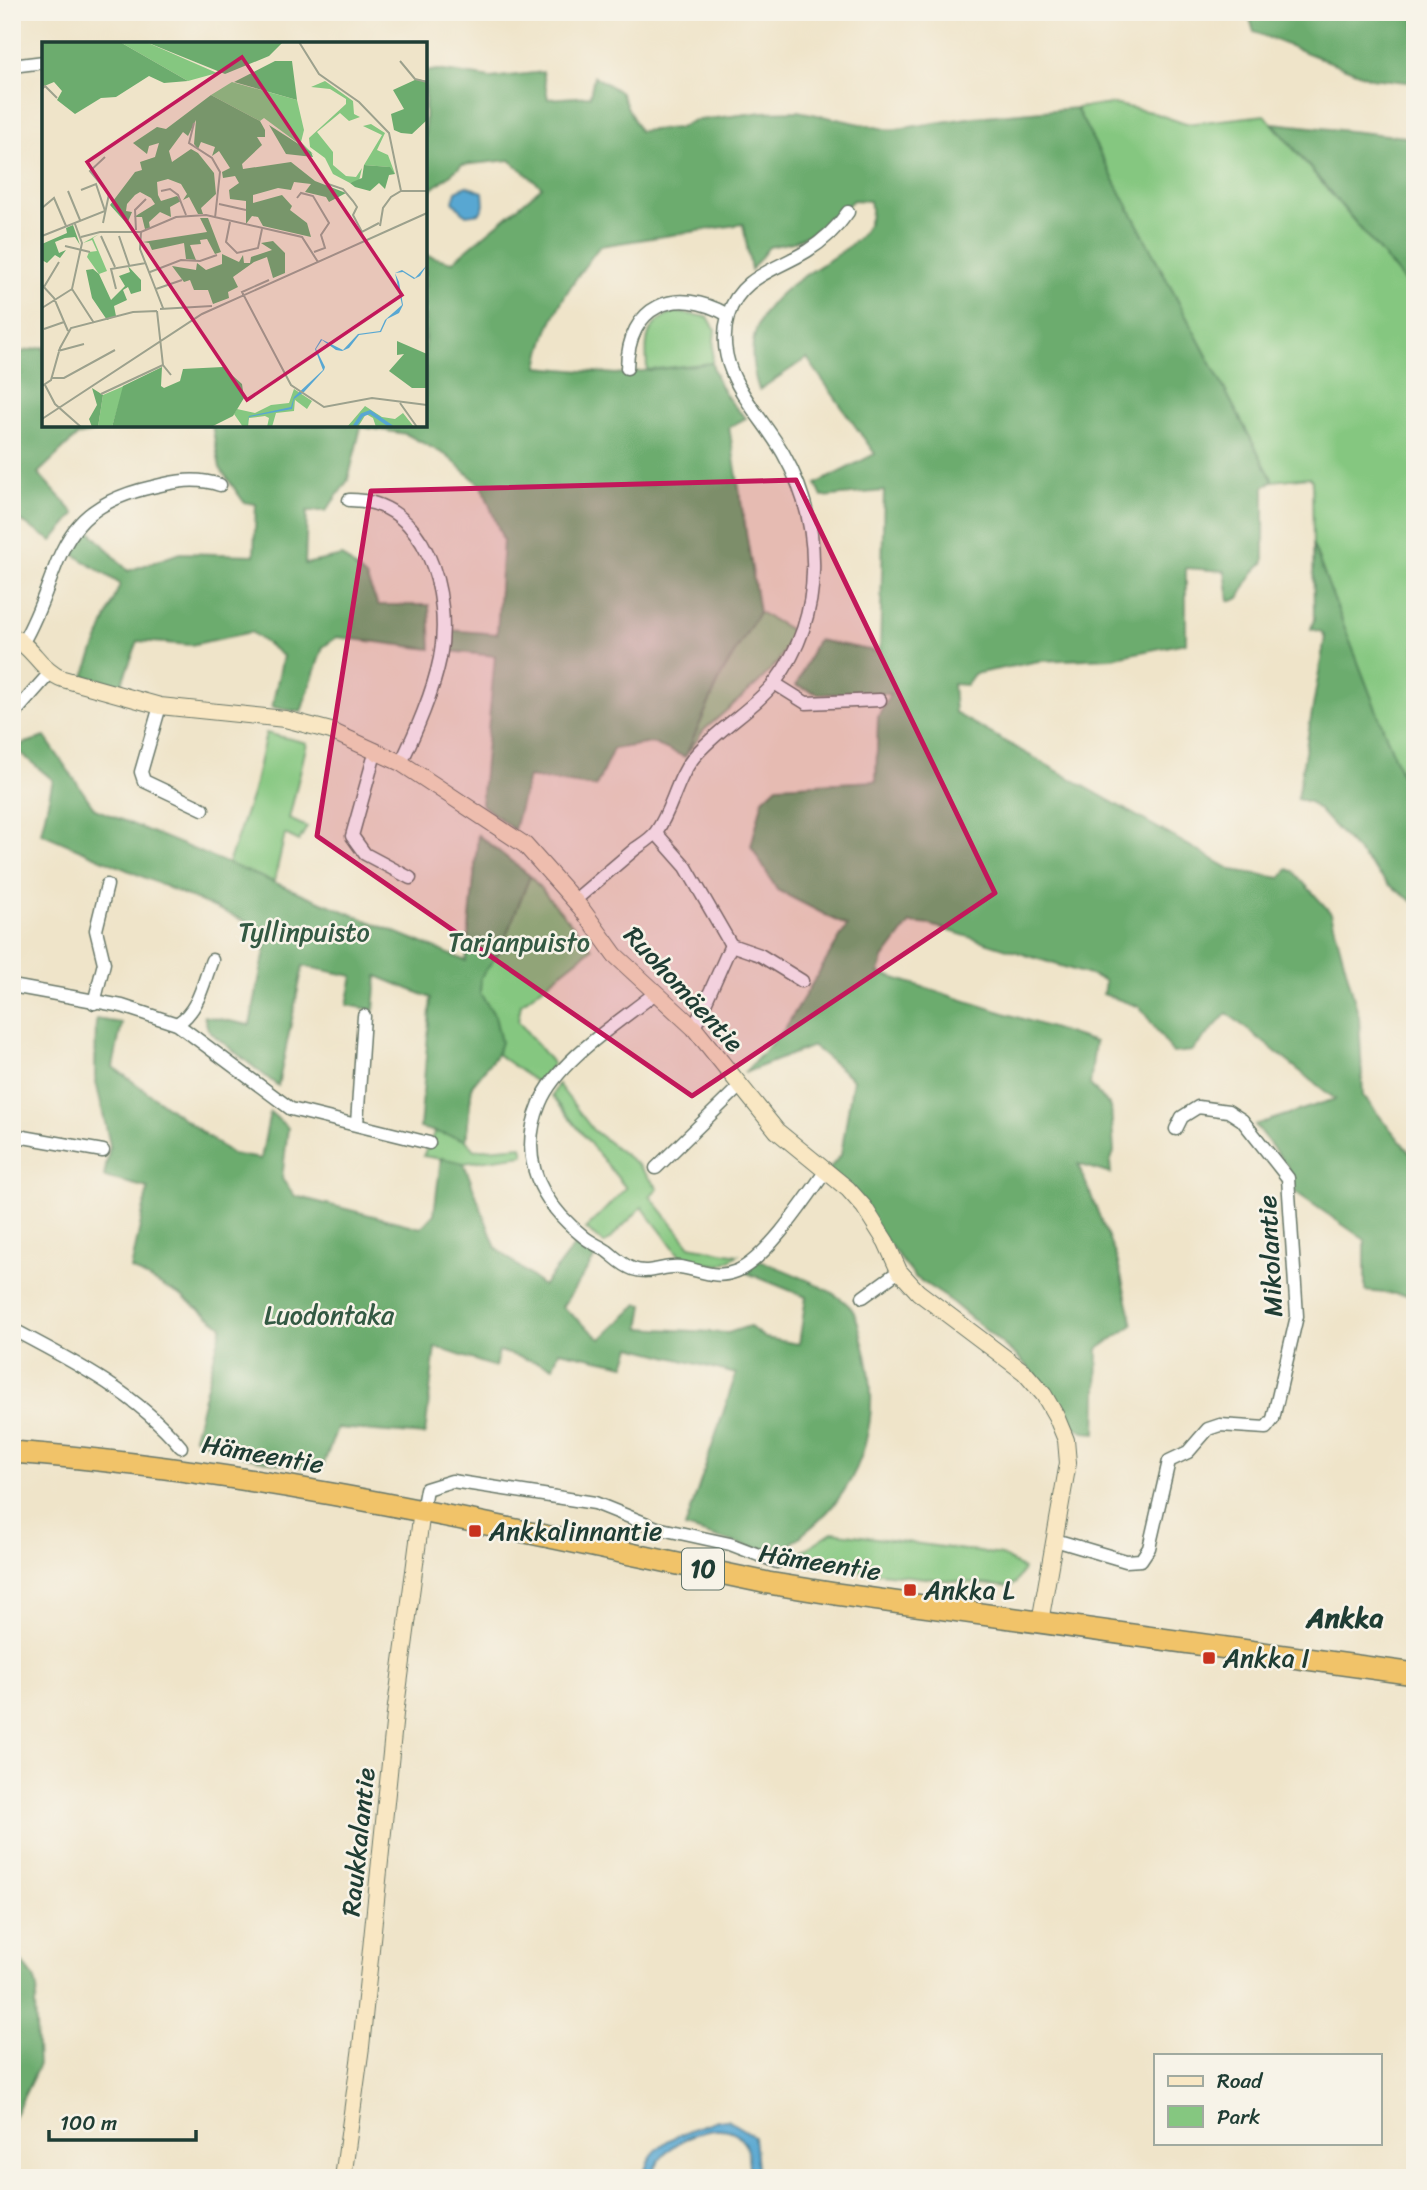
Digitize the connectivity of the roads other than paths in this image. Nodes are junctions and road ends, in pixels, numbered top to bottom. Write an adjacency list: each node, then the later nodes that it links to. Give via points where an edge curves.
1 (42, 62): 2 (street)
2 (12, 66)
3 (848, 212): 4 (street, via 821,242 758,274)
4 (728, 315): 5 (street, via 696,303 675,300 660,305 635,329 627,347); 10 (street, via 725,341 734,383 795,478 807,508 813,546 808,616)
5 (627, 368)
6 (220, 485): 8 (street, via 202,479 183,480 119,496 98,509 65,541)
7 (349, 499): 15 (street, via 381,504 415,529 434,571 443,628 440,658)
8 (18, 639): 9 (street, via 36,654)
9 (49, 674): 12 (street, Ruohomäentie); 13 (street)
10 (775, 683): 11 (street, via 806,703); 17 (street, via 692,760)
11 (880, 700)
12 (160, 706): 14 (street, Ruohomäentie, via 285,719); 16 (street, via 141,772 144,781)
13 (12, 716)
14 (376, 750): 15 (street, Ruohomäentie); 18 (street, via 352,836 365,854)
15 (401, 763): 20 (street, Ruohomäentie, via 525,845)
16 (203, 809)
17 (656, 833): 20 (street); 21 (street, via 687,867)
18 (410, 878)
19 (107, 885): 26 (street, via 96,930 104,963)
20 (575, 900): 25 (street, Ruohomäentie, via 615,955)
21 (732, 945): 23 (street, via 760,955); 29 (street)
22 (212, 960): 28 (street, via 196,1004)
23 (802, 981)
24 (12, 986): 26 (street)
25 (654, 994): 29 (street, Ruohomäentie); 37 (street, via 562,1069 539,1105 530,1133 533,1162 542,1194 562,1217 635,1270 679,1267 719,1276 754,1259 800,1209)
26 (94, 1003): 28 (street, via 122,1006)
27 (364, 1016): 31 (street)
28 (177, 1024): 31 (street, via 291,1109)
29 (694, 1028): 30 (street, Ruohomäentie)
30 (740, 1086): 36 (street); 37 (street, Ruohomäentie, via 776,1131)
31 (357, 1124): 34 (street)
32 (1176, 1129): 44 (street, Mikolantie, via 1182,1117 1198,1107 1227,1111 1242,1120 1288,1178 1297,1316 1273,1419 1266,1428 1220,1425 1208,1429 1188,1452 1168,1461 1149,1548 1141,1560 1126,1561)
33 (12, 1135): 35 (street)
34 (429, 1143)
35 (103, 1152)
36 (656, 1168)
37 (825, 1172): 38 (street, Ruohomäentie, via 864,1207)
38 (900, 1271): 39 (street); 44 (street, Ruohomäentie, via 918,1292 1024,1372 1044,1395 1066,1440 1068,1463)
39 (863, 1297)
40 (12, 1329): 41 (street, via 109,1383)
41 (181, 1447)
42 (12, 1452): 43 (highway, Hämeentie / 10, via 195,1470)
43 (422, 1511): 45 (street, via 426,1489 444,1481 506,1488 595,1503 657,1528 730,1544); 46 (highway, Hämeentie / 10, via 768,1583); 48 (street, Raukkalantie)
44 (1055, 1540): 46 (street, Ruohomäentie)
45 (777, 1562)
46 (1040, 1622): 47 (highway, Hämeentie / 10)
47 (1415, 1674)
48 (343, 2178)

